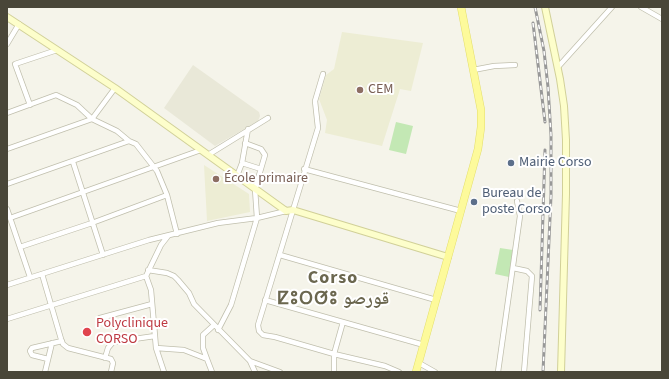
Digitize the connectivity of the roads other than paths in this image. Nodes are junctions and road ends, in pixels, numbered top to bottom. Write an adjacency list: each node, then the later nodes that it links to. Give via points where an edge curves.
1 (461, 7): 12 (main road)
2 (545, 7): 11 (main road)
3 (612, 7): 11 (street)
4 (641, 7): 6 (street)
5 (7, 17): 7 (main road)
6 (662, 19)
7 (19, 24): 8 (street); 9 (main road)
8 (7, 44)
9 (57, 50): 14 (main road); 15 (street, via 15,64)
10 (515, 65): 12 (street)
11 (558, 67): 89 (main road, via 564,106 566,155)
12 (473, 70): 39 (main road, via 481,110 481,127 478,149)
13 (323, 74): 29 (street, via 315,101 318,128)
14 (115, 88): 18 (street); 23 (main road)
15 (30, 105): 16 (street); 18 (street, via 56,95 77,105)
16 (7, 113)
17 (268, 118): 19 (street)
18 (92, 119): 20 (street, via 117,131); 22 (street)
19 (248, 129): 21 (street); 24 (street)
20 (129, 141): 25 (street); 27 (street, via 136,144)
21 (245, 143): 26 (street); 28 (street, via 264,152)
22 (7, 149)
23 (201, 150): 24 (main road); 27 (street)
24 (208, 155): 30 (main road)
25 (73, 162): 31 (street); 33 (street)
26 (242, 163): 28 (street); 30 (street)
27 (154, 167): 33 (street); 34 (street)
28 (261, 169): 32 (street)
29 (304, 169): 36 (street); 39 (street)
30 (237, 176): 32 (main road)
31 (7, 184)
32 (255, 189): 38 (main road); 41 (street)
33 (83, 192): 40 (street); 42 (street)
34 (167, 195): 42 (street); 43 (street)
35 (517, 201): 49 (street, via 520,216)
36 (293, 210): 38 (main road); 46 (street); 48 (main road)
37 (7, 211): 40 (street)
38 (286, 211): 41 (street)
39 (461, 211): 48 (main road)
40 (10, 218): 45 (street)
41 (257, 218): 43 (street, via 218,223); 63 (street, via 231,304)
42 (92, 223): 45 (street); 47 (street)
43 (177, 234): 44 (street)
44 (168, 236): 47 (street); 50 (street)
45 (20, 247): 53 (street)
46 (280, 254): 55 (street); 56 (street)
47 (103, 255): 51 (street)
48 (448, 257): 56 (main road)
49 (513, 268): 87 (street); 88 (street, via 527,271 532,276)
50 (148, 270): 52 (street); 62 (street, via 174,276 189,293 194,304)
51 (42, 274): 53 (street); 58 (street)
52 (146, 276): 57 (street); 58 (street)
53 (30, 277): 54 (street)
54 (7, 285)
55 (266, 300): 61 (street); 69 (street, via 258,325 263,335)
56 (436, 300): 67 (main road)
57 (152, 304): 60 (street); 64 (street)
58 (51, 306): 59 (street); 65 (street)
59 (7, 318)
60 (100, 318)
61 (343, 322): 67 (street); 69 (street)
62 (214, 325): 63 (street); 72 (street, via 203,336 203,348)
63 (218, 330): 73 (street)
64 (155, 336): 68 (street); 70 (street, via 113,342)
65 (62, 341): 66 (street); 70 (street, via 68,348)
66 (52, 344): 71 (street); 71 (street, via 32,348 30,351 32,355)
67 (424, 344): 74 (main road)
68 (156, 348): 72 (street, via 184,350); 78 (street)
69 (334, 354): 75 (street); 82 (street)
70 (105, 358): 77 (street, via 113,361)
71 (48, 359): 76 (street)
72 (207, 359): 79 (street)
73 (250, 361): 80 (street); 81 (street)
74 (419, 363): 85 (main road); 86 (street)
75 (385, 366): 83 (street); 84 (street)
76 (45, 372)
77 (111, 372)
78 (164, 372)
79 (212, 372)
80 (255, 372)
81 (280, 372)
82 (334, 372)
83 (383, 372)
84 (399, 372)
85 (416, 372)
86 (435, 372)
87 (498, 372)
88 (524, 372)
89 (561, 372)

